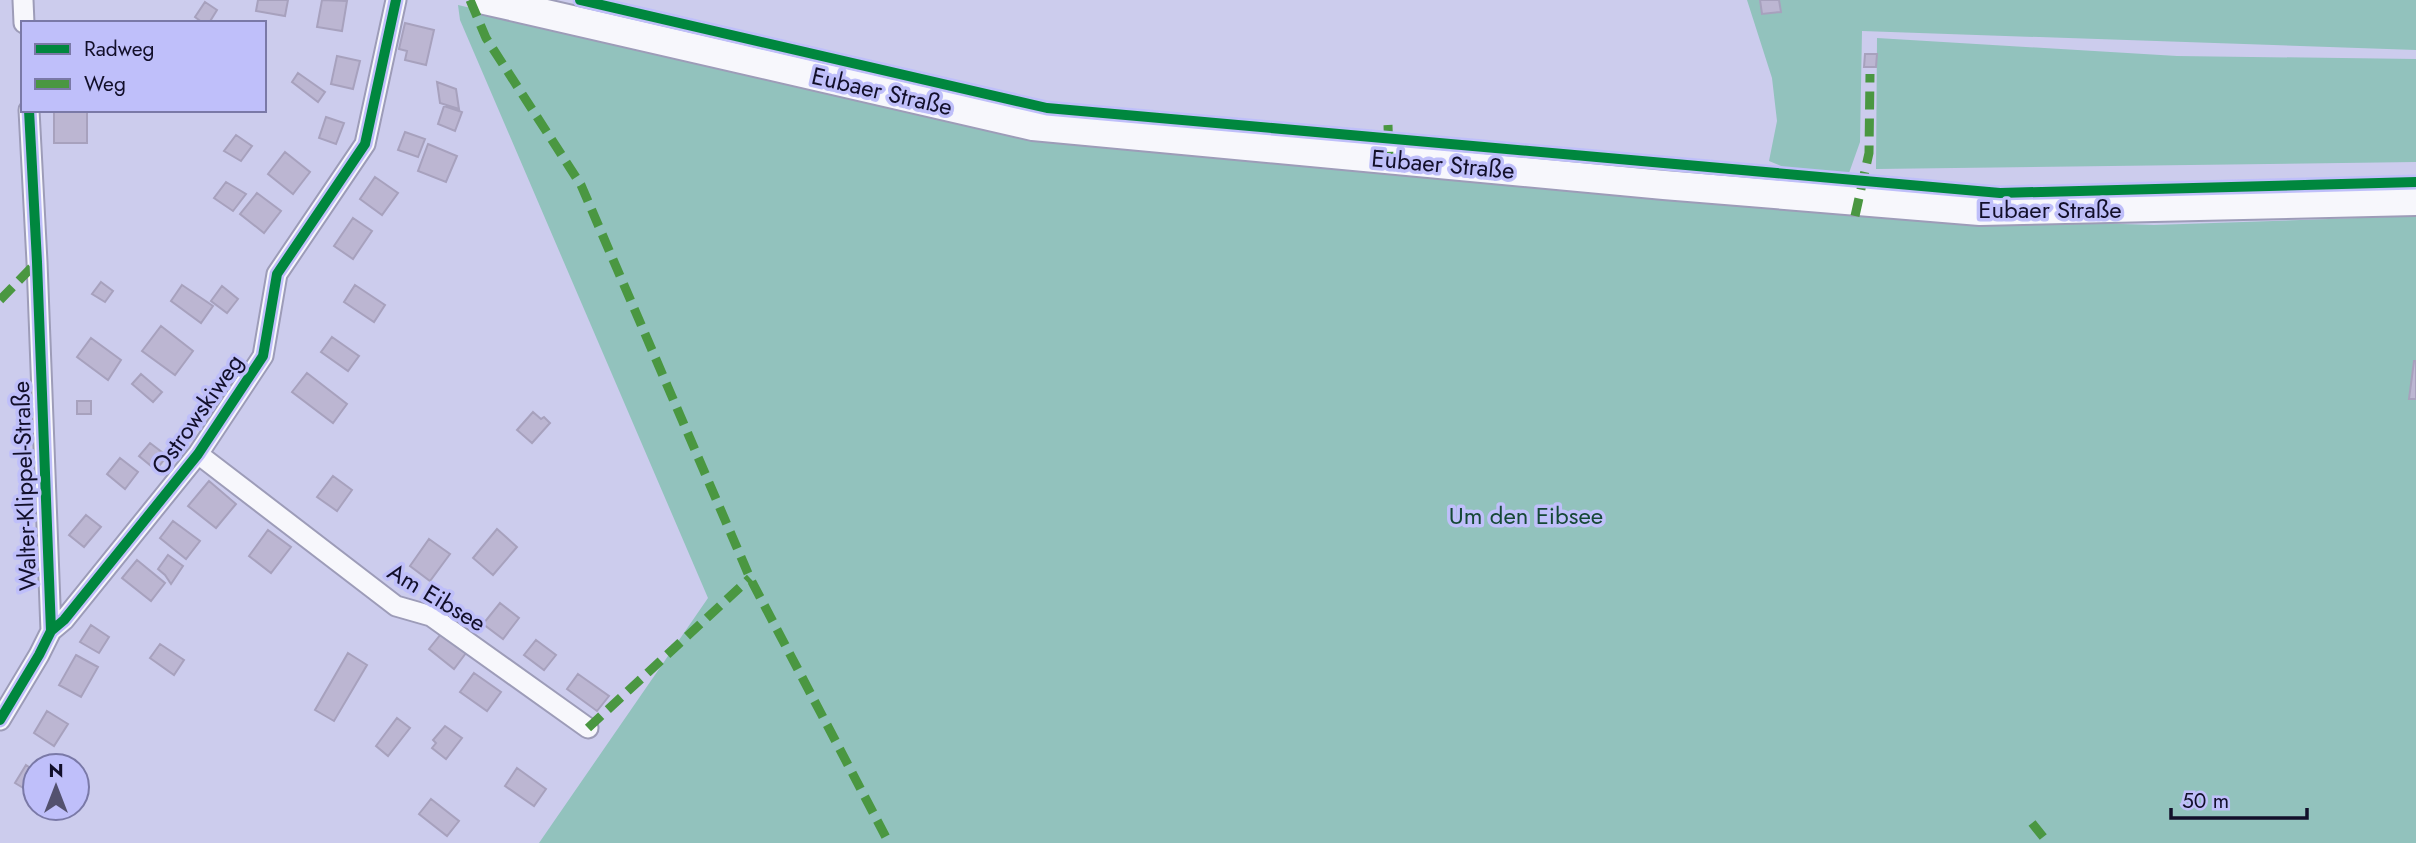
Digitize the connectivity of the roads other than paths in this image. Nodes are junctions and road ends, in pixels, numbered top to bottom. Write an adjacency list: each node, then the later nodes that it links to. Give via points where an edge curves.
1 (23, 0): 4 (street)
2 (396, 0): 7 (street, Ostrowskiweg, via 365,144 277,274 264,356)
3 (485, 0): 6 (street, Eubaer Straße, via 1033,126 1980,211)
4 (24, 21)
5 (29, 112): 8 (street, Walter-Klippel-Straße)
6 (2416, 201)
7 (198, 454): 8 (street, Ostrowskiweg); 10 (street, Am Eibsee, via 396,606 431,616)
8 (51, 631): 9 (street, Walter-Klippel-Straße)
9 (0, 720)
10 (588, 729)

